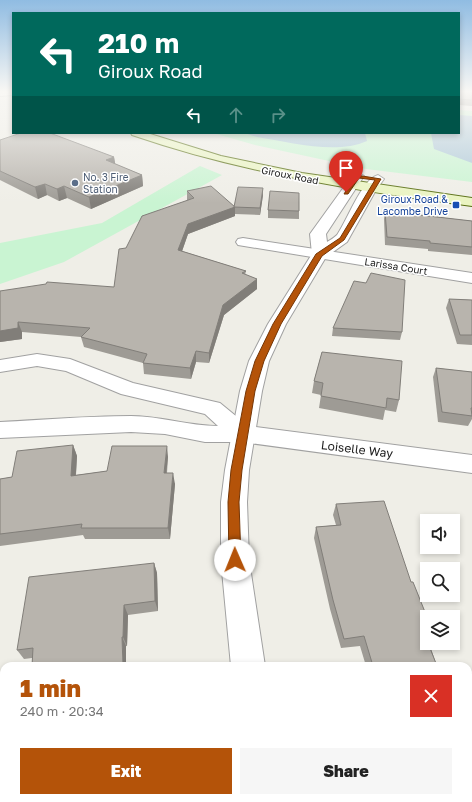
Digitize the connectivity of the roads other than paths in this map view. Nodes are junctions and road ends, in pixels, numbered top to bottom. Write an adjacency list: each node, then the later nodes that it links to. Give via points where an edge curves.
1 (139, 134): 3 (main road, Giroux Road, via 237,163)
2 (173, 134): 3 (main road, Giroux Road)
3 (354, 181): 4 (main road, Giroux Road); 8 (street, via 318,234)
4 (374, 184): 5 (main road, Giroux Road); 6 (main road, Giroux Road); 8 (street, via 342,239)
5 (464, 189)
6 (472, 202)
7 (243, 242): 8 (street, Larissa Court)
8 (320, 254): 9 (street, Larissa Court); 12 (street, via 277,324 259,361)
9 (472, 278)
10 (0, 366): 12 (street, via 37,360 70,365 128,389 212,408)
11 (0, 430): 12 (street, Loiselle Way, via 149,425 205,434)
12 (242, 434): 13 (street, Loiselle Way); 14 (street, via 234,502 235,560)
13 (472, 464)
14 (248, 662)

